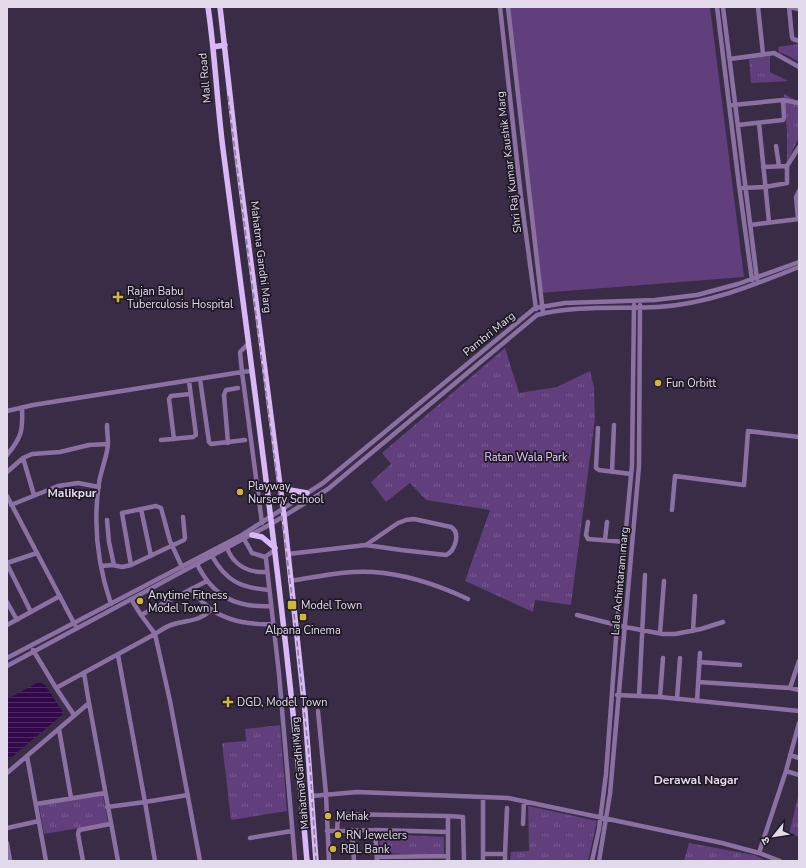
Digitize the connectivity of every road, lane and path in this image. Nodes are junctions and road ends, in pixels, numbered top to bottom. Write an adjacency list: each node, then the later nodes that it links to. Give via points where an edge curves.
1 (208, 7): 12 (main road, Mall Road)
2 (220, 7): 11 (main road, Mahatma Gandhi Marg)
3 (500, 7): 23 (street, Shri Raj Kumar Kaushik Marg)
4 (508, 7): 22 (street, Shri Raj Kumar Kaushik Marg)
5 (717, 7): 19 (street)
6 (723, 7): 14 (street)
7 (758, 7): 13 (street)
8 (789, 7): 9 (street); 10 (street, via 792,37)
9 (799, 9)
10 (799, 41)
11 (225, 45): 12 (main road); 77 (main road, Mahatma Gandhi Marg)
12 (212, 47): 25 (main road, Mall Road)
13 (763, 54): 14 (street); 15 (street, via 774,53)
14 (730, 59): 18 (street)
15 (799, 66)
16 (783, 100): 17 (street); 18 (street); 20 (street, via 783,120)
17 (799, 103)
18 (736, 104): 19 (street); 21 (street)
19 (729, 105): 33 (street)
20 (759, 123): 21 (street); 31 (street)
21 (738, 125): 34 (street)
22 (523, 142): 23 (street); 46 (street, Shri Raj Kumar Kaushik Marg)
23 (515, 143): 48 (street, Shri Raj Kumar Kaushik Marg)
24 (776, 146): 29 (street)
25 (222, 147): 52 (main road, Mahatma Gandhi Marg)
26 (799, 147): 27 (street)
27 (793, 158): 28 (street); 30 (street)
28 (799, 162)
29 (779, 166): 30 (street); 31 (street)
30 (787, 166): 32 (street, via 787,183)
31 (763, 167): 32 (street)
32 (765, 187): 34 (street); 37 (street)
33 (739, 188): 34 (street); 41 (street)
34 (745, 188): 38 (street)
35 (799, 191): 36 (street, via 796,197)
36 (798, 219): 37 (street)
37 (769, 222): 38 (street)
38 (750, 225): 41 (street)
39 (799, 262): 41 (street, Pambri Marg)
40 (799, 267): 42 (street, Pambri Marg)
41 (754, 278): 42 (street); 43 (street); 45 (street, Pambri Marg, via 697,294)
42 (758, 284): 43 (street, Pambri Marg)
43 (752, 286): 47 (street, Pambri Marg, via 699,301 660,307)
44 (634, 301): 45 (street, Pambri Marg); 46 (street, Pambri Marg); 49 (street, Lala Achintaram marg)
45 (640, 301): 47 (street, Lala Achintaram marg)
46 (541, 306): 48 (street, Pambri Marg); 50 (street, Shri Raj Kumar Kaushik Marg)
47 (640, 307): 49 (street, Pambri Marg); 139 (street, Lala Achintaram marg, via 639,466)
48 (535, 308): 51 (street, Shri Raj Kumar Kaushik Marg); 59 (street, Pambri Marg)
49 (634, 308): 50 (street, Pambri Marg, via 568,310); 76 (street, Lala Achintaram marg)
50 (543, 314): 51 (street, Pambri Marg)
51 (537, 315): 60 (street, Pambri Marg)
52 (249, 343): 53 (main road, Mahatma Gandhi Marg); 54 (street, via 240,352)
53 (252, 371): 54 (street); 90 (main road, Mahatma Gandhi Marg)
54 (242, 372): 55 (street); 94 (street)
55 (200, 379): 56 (street); 70 (street, via 208,442)
56 (189, 381): 58 (street); 61 (street)
57 (238, 388): 70 (street, via 226,390 224,395)
58 (190, 394): 67 (street, via 171,396 169,399); 67 (street, via 196,435)
59 (421, 402): 60 (street); 79 (street, Pambri Marg, via 331,477)
60 (425, 407): 88 (street, Pambri Marg, via 339,481)
61 (22, 408): 62 (street); 72 (street, via 23,428)
62 (7, 411)
63 (107, 425): 71 (street)
64 (614, 425): 75 (street)
65 (598, 428): 75 (street, via 596,468)
66 (799, 437): 86 (street, via 748,431 744,485 675,476)
67 (174, 439): 68 (street)
68 (161, 440)
69 (245, 440): 70 (street)
70 (228, 443)
71 (108, 444): 73 (street, via 32,454); 78 (street)
72 (7, 455)
73 (23, 458): 74 (street); 80 (street)
74 (7, 472)
75 (612, 472): 76 (street)
76 (631, 474): 99 (street, Lala Achintaram marg)
77 (279, 484): 79 (main road, via 290,490); 85 (main road, Mahatma Gandhi Marg)
78 (99, 486): 80 (street, via 78,483 58,486); 113 (street, via 97,530)
79 (307, 493): 85 (street, Pambri Marg)
80 (34, 495): 82 (street)
81 (7, 496): 82 (street)
82 (12, 504): 104 (street)
83 (121, 507): 87 (street)
84 (142, 509): 87 (street); 101 (street, via 156,506 161,508); 106 (street)
85 (282, 509): 88 (main road, Mahatma Gandhi Marg); 90 (street, Pambri Marg)
86 (672, 510)
87 (122, 513): 112 (street)
88 (284, 516): 95 (street, Pambri Marg); 105 (main road, Mahatma Gandhi Marg)
89 (183, 517): 101 (street, via 185,538)
90 (271, 517): 94 (street, Pambri Marg); 95 (main road, Mahatma Gandhi Marg)
91 (107, 520): 111 (street)
92 (588, 522): 98 (street, via 588,539)
93 (607, 522): 98 (street)
94 (262, 523): 114 (street, Pambri Marg)
95 (272, 524): 96 (street, Pambri Marg); 103 (main road, Mahatma Gandhi Marg)
96 (252, 535): 97 (street, Pambri Marg); 103 (main road, via 262,537)
97 (244, 539): 102 (street, Pambri Marg); 108 (street, via 252,553)
98 (605, 540): 99 (street)
99 (626, 542): 138 (street, Lala Achintaram marg)
100 (366, 545): 100 (street, via 398,523 414,519 451,527 457,535 451,551 446,555); 105 (street)
101 (172, 546): 106 (street); 114 (street)
102 (227, 548): 107 (street, Pambri Marg); 115 (street, via 233,559 244,568)
103 (275, 549): 108 (street); 221 (main road, Mahatma Gandhi Marg, via 298,748)
104 (37, 553): 109 (street); 122 (street)
105 (288, 554): 118 (main road, Mahatma Gandhi Marg)
106 (151, 556): 112 (street)
107 (212, 556): 110 (street, Pambri Marg); 121 (street, via 218,567 238,584 252,589)
108 (265, 556): 115 (street)
109 (7, 563): 130 (street)
110 (197, 564): 117 (street); 124 (street, Pambri Marg)
111 (114, 565): 112 (street); 113 (street)
112 (131, 565)
113 (102, 566): 127 (street, via 106,592)
114 (182, 567): 127 (street, Pambri Marg)
115 (267, 572): 121 (street)
116 (645, 575): 141 (street)
117 (207, 581): 120 (street); 128 (street, via 235,602 258,607)
118 (290, 581): 125 (street, via 352,572 374,572 436,585); 185 (main road, Mahatma Gandhi Marg)
119 (664, 581): 143 (street)
120 (191, 589): 129 (street); 132 (street)
121 (269, 590): 128 (street)
122 (60, 596): 130 (street); 135 (street)
123 (695, 596): 142 (street)
124 (131, 599): 132 (street); 140 (street, Pambri Marg)
125 (468, 599)
126 (7, 602): 133 (street)
127 (111, 604): 135 (street, Pambri Marg)
128 (271, 606): 136 (street)
129 (211, 610): 136 (street, via 240,623); 144 (street, via 201,618 170,625)
130 (31, 612): 133 (street)
131 (577, 615): 138 (street)
132 (141, 616): 144 (street)
133 (17, 620): 137 (street)
134 (723, 622): 142 (street)
135 (74, 624): 140 (street); 145 (street, Pambri Marg)
136 (273, 624): 203 (street)
137 (7, 625)
138 (618, 625): 139 (street); 162 (street, Lala Achintaram marg)
139 (625, 627): 141 (street); 161 (street, Lala Achintaram marg)
140 (77, 628): 146 (street, Pambri Marg)
141 (642, 630): 143 (street); 163 (street)
142 (693, 631): 143 (street)
143 (660, 633)
144 (155, 634): 148 (street); 184 (street)
145 (30, 646): 146 (street); 149 (street, Pambri Marg)
146 (34, 651): 155 (street, Pambri Marg); 158 (street)
147 (700, 653): 153 (street)
148 (118, 655): 156 (street); 189 (street)
149 (7, 658)
150 (662, 658): 164 (street)
151 (680, 658): 165 (street)
152 (799, 661): 159 (street)
153 (699, 662): 154 (street); 157 (street)
154 (740, 665)
155 (7, 666)
156 (84, 673): 158 (street); 167 (street)
157 (698, 682): 159 (street); 166 (street)
158 (56, 688): 170 (street)
159 (790, 688): 160 (street)
160 (799, 690)
161 (619, 695): 162 (street); 163 (street); 180 (street, Lala Achintaram marg)
162 (613, 696): 179 (street, Lala Achintaram marg)
163 (639, 696): 164 (street)
164 (660, 697): 165 (street)
165 (677, 699): 166 (street)
166 (697, 701): 169 (street)
167 (89, 703): 170 (street); 182 (street)
168 (318, 711): 183 (street)
169 (799, 711)
170 (74, 715): 172 (street)
171 (799, 723): 173 (street)
172 (58, 729): 175 (street); 187 (street)
173 (797, 735): 174 (street)
174 (790, 755): 176 (street); 177 (street)
175 (27, 756): 178 (street); 190 (street)
176 (799, 758)
177 (786, 771): 181 (street); 208 (street)
178 (7, 773)
179 (606, 774): 180 (street); 194 (street, Lala Achintaram marg)
180 (612, 775): 195 (street, Lala Achintaram marg)
181 (799, 775)
182 (104, 793): 187 (street); 191 (street)
183 (326, 794): 185 (street); 186 (street, via 357,792); 204 (street)
184 (188, 795): 189 (street); 219 (street)
185 (312, 796): 222 (main road, Mahatma Gandhi Marg)
186 (482, 797): 188 (street); 209 (street)
187 (71, 798): 190 (street)
188 (524, 801): 194 (street); 198 (street)
189 (145, 802): 191 (street); 218 (street)
190 (36, 804): 196 (street)
191 (107, 807): 197 (street)
192 (507, 808): 210 (street)
193 (448, 816): 200 (street, via 339,814); 205 (street); 225 (street, via 463,817)
194 (601, 817): 195 (street); 213 (street, Lala Achintaram marg)
195 (607, 818): 208 (street); 228 (street, Lala Achintaram marg)
196 (39, 821): 199 (street); 215 (street)
197 (110, 824): 216 (street, via 78,832); 217 (street)
198 (523, 824)
199 (7, 828)
200 (337, 830): 201 (street); 204 (street)
201 (352, 830): 202 (street); 224 (street)
202 (375, 830): 205 (street); 212 (street)
203 (292, 831): 206 (street); 220 (street)
204 (327, 831): 223 (street)
205 (448, 832): 211 (street)
206 (250, 838)
207 (7, 843): 214 (street)
208 (759, 853): 229 (street)
209 (483, 854): 210 (street); 226 (street)
210 (505, 854): 227 (street)
211 (448, 858): 212 (street)
212 (377, 859)
213 (592, 860): 228 (street)
214 (10, 861)
215 (46, 861)
216 (83, 861)
217 (118, 861)
218 (155, 861)
219 (200, 861)
220 (295, 861)
221 (307, 861)
222 (316, 861)
223 (329, 861)
224 (354, 861)
225 (464, 861)
226 (483, 861)
227 (505, 861)
228 (599, 861)
229 (780, 861)

